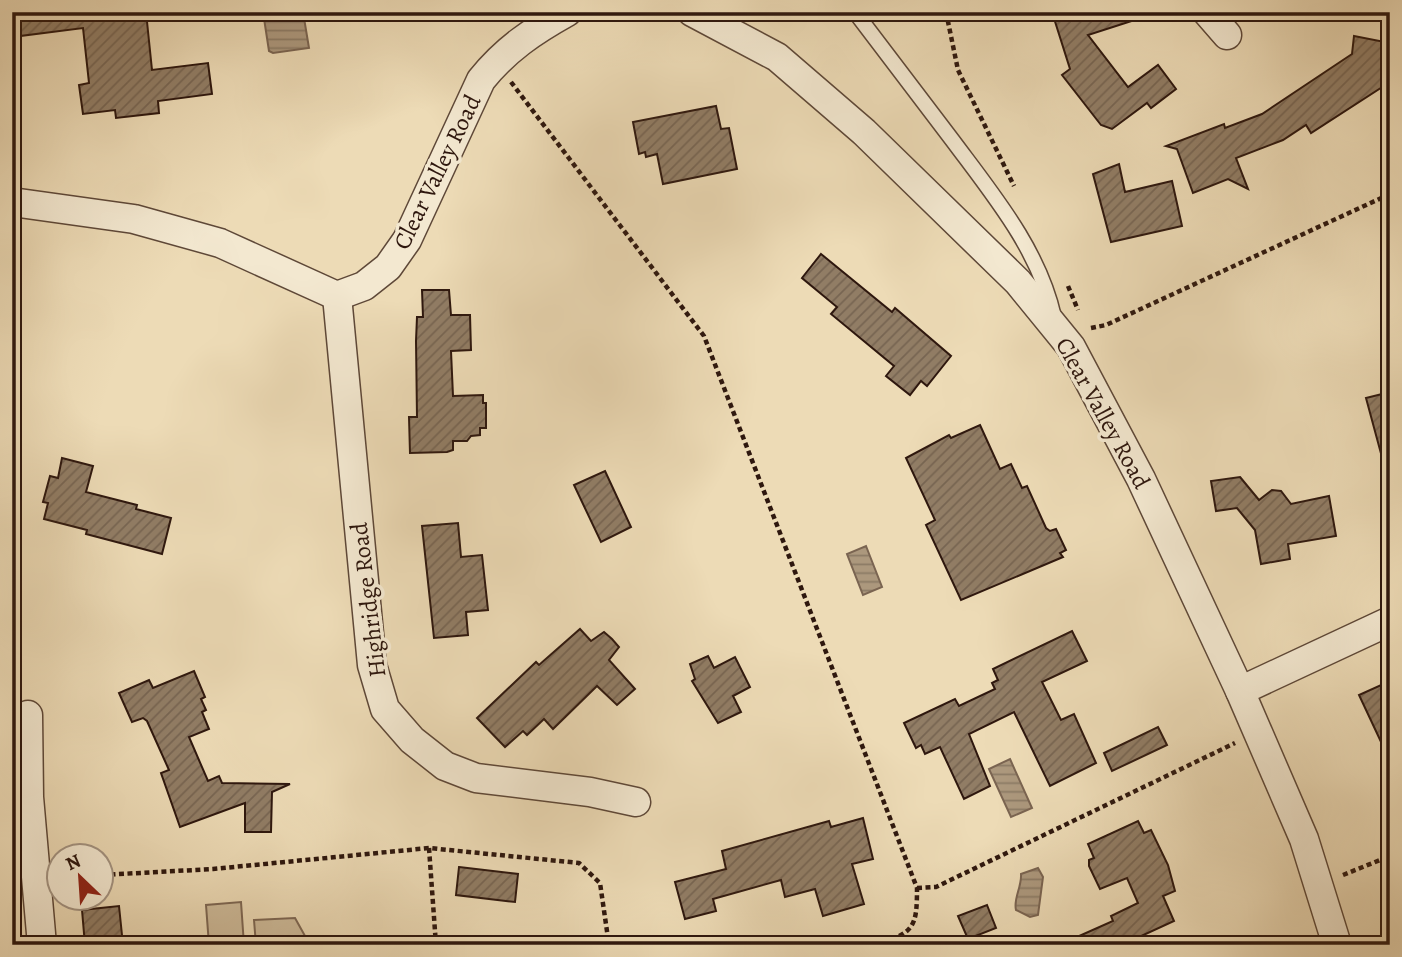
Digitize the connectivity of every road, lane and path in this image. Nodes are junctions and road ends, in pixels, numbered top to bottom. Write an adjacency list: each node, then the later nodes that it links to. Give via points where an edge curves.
1 (567, 12): 7 (street, Clear Valley Road, via 527,34)
2 (692, 12): 13 (street, Clear Valley Road, via 777,57 864,132)
3 (855, 12): 13 (lane, via 999,202 1038,265)
4 (946, 12): 9 (path, via 958,71)
5 (1207, 12): 6 (street)
6 (1227, 35)
7 (496, 62): 12 (street, Clear Valley Road, via 481,80 407,240 388,267 364,286); 23 (path, via 704,336)
8 (1390, 194): 13 (path, via 1106,325)
9 (1020, 196)
10 (12, 202): 12 (street, via 134,219 219,243)
11 (1064, 279): 13 (path, via 1076,302)
12 (337, 296): 18 (street, Highridge Road, via 372,665 385,709 412,740 445,766 476,778)
13 (1070, 335): 15 (street, Clear Valley Road)
14 (1390, 621): 15 (street)
15 (1240, 691): 17 (street, Clear Valley Road)
16 (28, 715): 24 (street, via 29,797)
17 (1258, 732): 23 (path, via 936,887); 28 (street, Clear Valley Road, via 1304,839)
18 (636, 802)
19 (429, 848): 21 (path); 25 (path); 26 (path, via 579,863 600,883)
20 (1390, 856): 22 (path)
21 (116, 874)
22 (1339, 877)
23 (918, 888): 27 (path, via 917,918 907,934)
24 (42, 945)
25 (436, 945)
26 (608, 945)
27 (877, 945)
28 (1338, 945)

